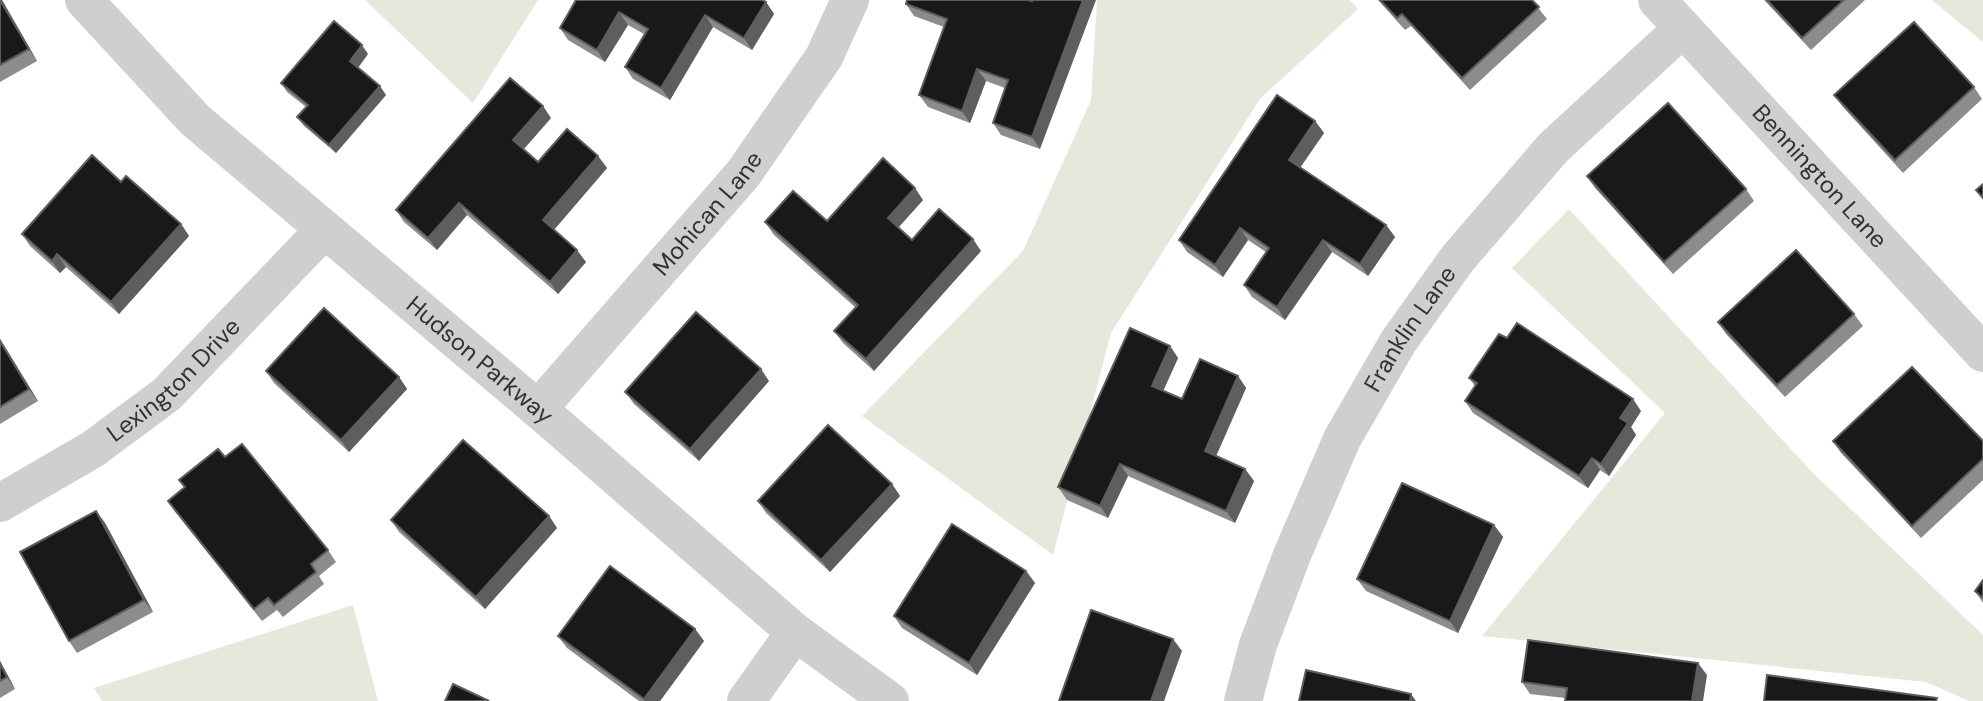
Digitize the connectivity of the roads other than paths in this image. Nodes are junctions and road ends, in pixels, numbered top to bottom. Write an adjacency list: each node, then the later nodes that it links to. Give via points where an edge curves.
1 (83, 0): 5 (street, Hudson Parkway, via 195,120)
2 (850, 0): 7 (street, Mohican Lane, via 824,57 743,174)
3 (1657, 0): 4 (street, Bennington Lane)
4 (1683, 28): 6 (street, Bennington Lane); 12 (street, Franklin Lane, via 1553,148 1458,258 1398,342 1337,450 1258,645)
5 (324, 230): 7 (street, Hudson Parkway); 8 (street, Lexington Drive, via 167,394 93,449)
6 (1983, 353)
7 (538, 409): 9 (street, Hudson Parkway)
8 (0, 503)
9 (794, 632): 10 (street); 11 (street, Hudson Parkway)
10 (746, 701)
11 (890, 701)
12 (1243, 701)

